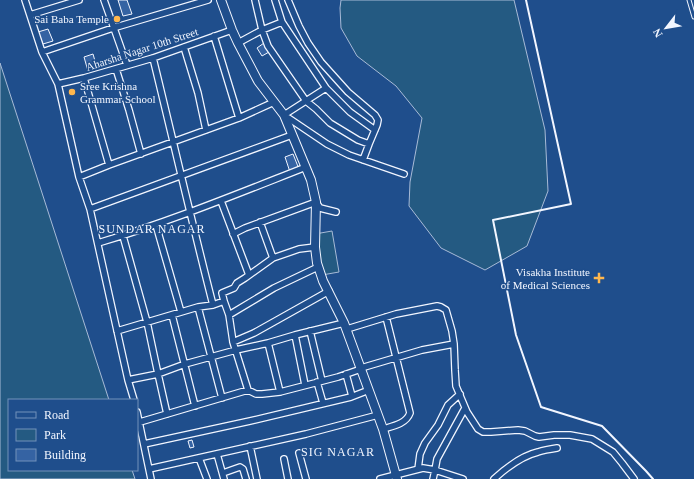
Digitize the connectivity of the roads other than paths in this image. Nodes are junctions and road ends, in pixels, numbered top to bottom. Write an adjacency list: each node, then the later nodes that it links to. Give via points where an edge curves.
1 (25, 0): 10 (street)
2 (79, 0): 10 (street)
3 (104, 0): 13 (street)
4 (208, 0): 13 (street)
5 (221, 0): 14 (street)
6 (255, 0): 15 (street)
7 (275, 0): 12 (street)
8 (288, 0): 31 (street, via 299,26 321,62 348,92 375,115 378,120)
9 (689, 0): 11 (lane)
10 (30, 15): 19 (street)
11 (694, 17)
12 (282, 22): 15 (street); 25 (street)
13 (113, 28): 19 (street); 21 (street)
14 (232, 30): 16 (street, Aharsha Nagar 10th Street); 17 (street)
15 (262, 30): 17 (street); 26 (street, via 268,46)
16 (214, 36): 18 (street, Aharsha Nagar 10th Street); 29 (street)
17 (238, 43): 27 (street, via 258,81)
18 (184, 47): 20 (street, Aharsha Nagar 10th Street); 30 (street)
19 (42, 52): 24 (street)
20 (153, 58): 21 (street, Aharsha Nagar 10th Street); 33 (street)
21 (127, 65): 22 (street, Aharsha Nagar 10th Street)
22 (116, 69): 23 (street, Aharsha Nagar 10th Street); 35 (street)
23 (84, 78): 24 (street, Aharsha Nagar 10th Street); 37 (street)
24 (58, 84): 41 (street)
25 (326, 88): 26 (street); 31 (street, via 350,112)
26 (306, 101): 28 (street); 34 (street, via 330,123)
27 (274, 102): 28 (street); 29 (street)
28 (284, 115): 32 (street); 36 (street, via 327,144)
29 (239, 118): 30 (street)
30 (206, 130): 33 (street)
31 (375, 130): 34 (street)
32 (292, 135): 38 (street); 40 (street)
33 (174, 143): 35 (street); 40 (street)
34 (369, 144): 36 (street)
35 (141, 154): 37 (street)
36 (363, 160): 39 (street)
37 (109, 165): 41 (street)
38 (306, 167): 42 (street); 43 (street, via 312,180)
39 (404, 174)
40 (180, 176): 44 (street); 45 (street)
41 (79, 177): 44 (street)
42 (221, 201): 45 (street); 49 (street)
43 (316, 202): 46 (street, via 320,208); 47 (street); 52 (street)
44 (90, 209): 51 (street)
45 (189, 212): 48 (street); 58 (street)
46 (336, 212)
47 (260, 222): 49 (street); 53 (street)
48 (156, 225): 50 (street); 60 (street)
49 (233, 234): 55 (street)
50 (123, 236): 51 (street); 64 (street)
51 (98, 243): 66 (street)
52 (315, 247): 53 (street, via 299,249); 54 (street)
53 (273, 258): 55 (street)
54 (318, 267): 56 (street); 62 (street, via 274,288)
55 (249, 275): 57 (street, via 234,288 222,293)
56 (328, 291): 65 (street); 69 (street, via 254,334)
57 (224, 301): 58 (street); 62 (street)
58 (213, 304): 59 (street)
59 (198, 307): 60 (street); 73 (street)
60 (181, 312): 61 (street)
61 (172, 315): 64 (street); 75 (street)
62 (229, 315): 69 (street)
63 (386, 317): 65 (street); 71 (street, via 441,307 446,310); 74 (street)
64 (147, 322): 66 (street); 77 (street)
65 (346, 326): 67 (street); 76 (street)
66 (117, 331): 79 (street)
67 (310, 331): 68 (street); 80 (street)
68 (295, 335): 70 (street); 81 (street)
69 (233, 342): 72 (street)
70 (268, 343): 72 (street); 84 (street)
71 (454, 344): 74 (street); 85 (street, via 456,386)
72 (236, 350): 73 (street); 82 (street)
73 (211, 357): 75 (street); 87 (street)
74 (397, 357): 76 (street); 96 (street, via 410,413 408,418 399,424)
75 (185, 364): 77 (street); 90 (street)
76 (361, 368): 78 (street); 83 (street)
77 (158, 374): 79 (street); 92 (street)
78 (346, 374): 80 (street); 86 (street)
79 (128, 380): 88 (street)
80 (320, 382): 81 (street); 89 (street)
81 (305, 385): 84 (street)
82 (248, 390): 84 (street, via 256,394); 87 (street)
83 (369, 390): 86 (street); 94 (street)
84 (280, 392)
85 (460, 394): 91 (street); 105 (street, via 448,405 425,443)
86 (352, 396): 89 (street)
87 (222, 398): 90 (street)
88 (134, 399)
89 (323, 403): 97 (street)
90 (195, 406): 92 (street)
91 (465, 408): 106 (street); 120 (street, via 480,431 518,430 539,437 570,434 592,439 613,452)
92 (167, 414): 95 (street)
93 (138, 415): 95 (street)
94 (378, 415): 96 (street); 98 (street)
95 (140, 422): 97 (street)
96 (383, 429): 108 (street)
97 (144, 444): 104 (street)
98 (250, 446): 101 (street); 114 (street)
99 (557, 448): 119 (street, via 530,455 506,468)
100 (299, 453): 116 (street)
101 (217, 454): 102 (street); 107 (street)
102 (199, 458): 104 (street); 109 (street)
103 (284, 459): 115 (street)
104 (149, 469): 111 (street)
105 (418, 469): 106 (street); 108 (street)
106 (434, 470): 110 (street); 118 (street)
107 (222, 473): 112 (street); 113 (street, via 240,467)
108 (397, 477): 117 (street)
109 (206, 478)
110 (461, 478)
111 (151, 479)
112 (224, 479)
113 (246, 479)
114 (257, 479)
115 (288, 479)
116 (306, 479)
117 (380, 479)
118 (434, 479)
119 (494, 479)
120 (634, 479)

